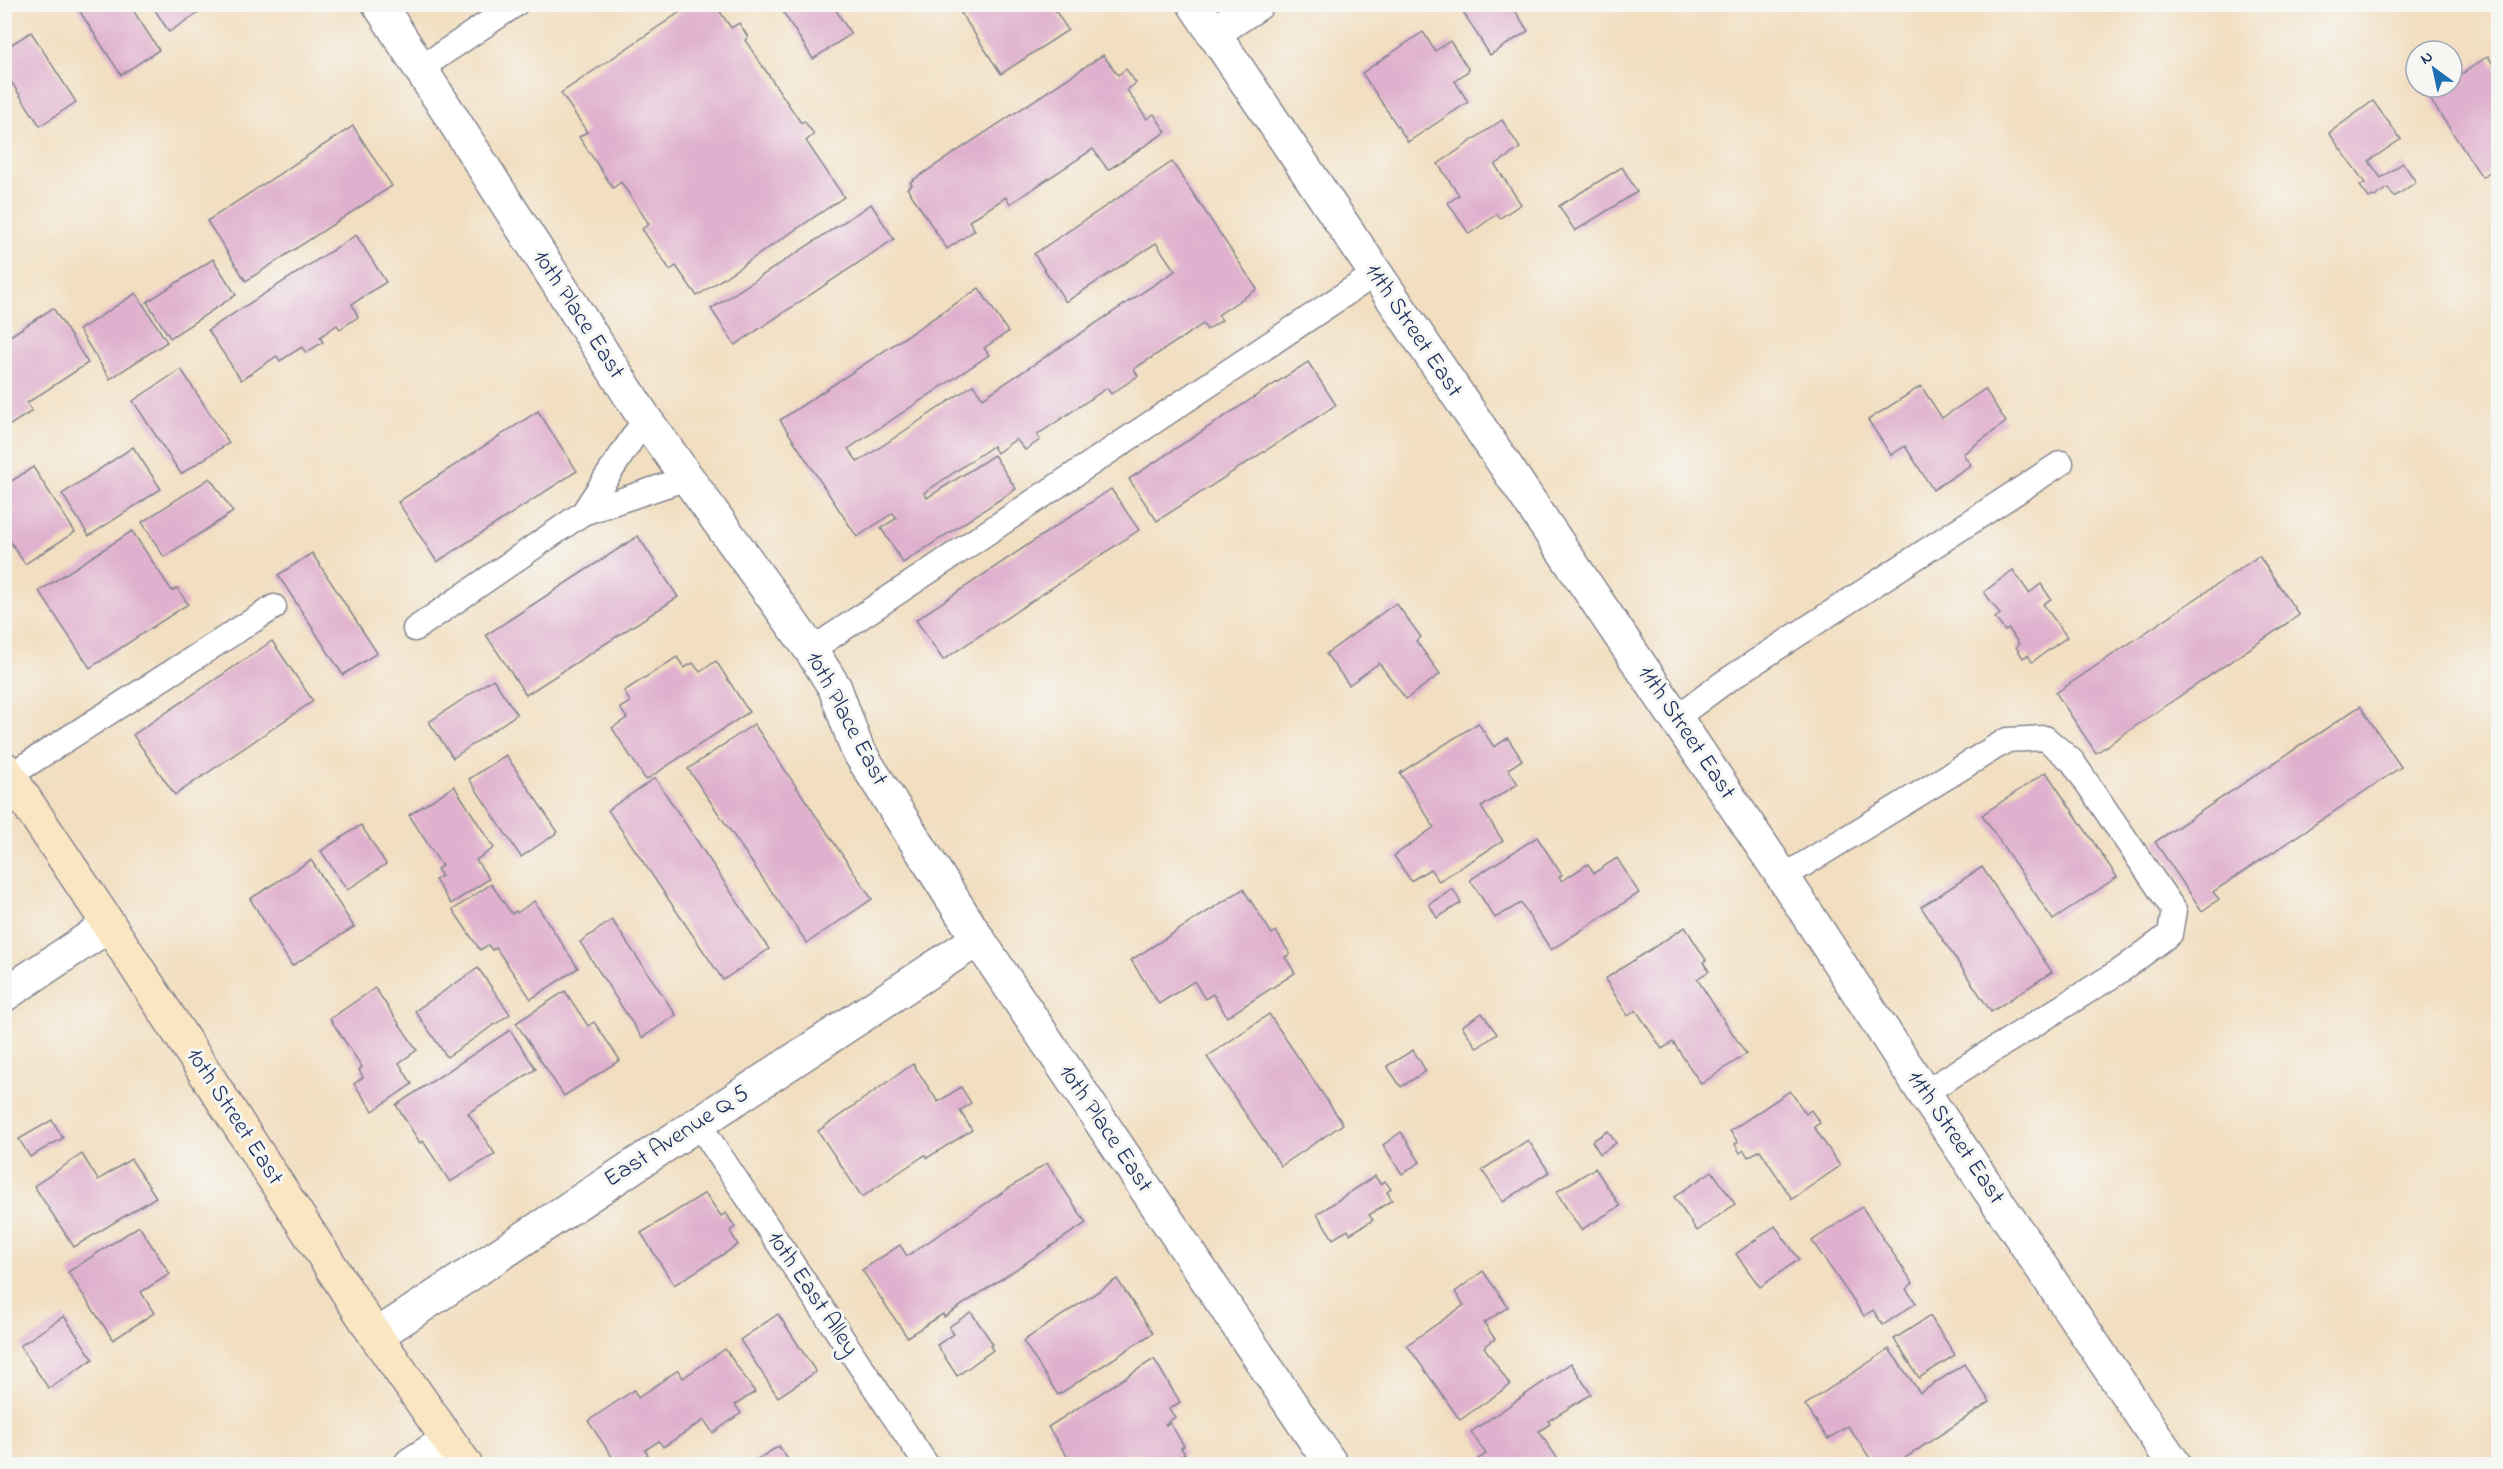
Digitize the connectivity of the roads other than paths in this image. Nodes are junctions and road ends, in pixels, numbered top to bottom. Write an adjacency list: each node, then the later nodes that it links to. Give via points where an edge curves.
1 (379, 4): 6 (street, 10th Place East)
2 (516, 4): 6 (lane)
3 (1194, 4): 5 (street, 11th Street East)
4 (1257, 4): 5 (street)
5 (1213, 33): 7 (street, 11th Street East)
6 (421, 68): 8 (street, 10th Place East)
7 (1375, 274): 14 (lane); 15 (street, 11th Street East)
8 (645, 419): 10 (street, 10th Place East); 11 (lane)
9 (2061, 462): 15 (lane, via 1723,683)
10 (687, 478): 11 (lane); 14 (street, 10th Place East)
11 (583, 513): 13 (lane)
12 (274, 607): 16 (lane)
13 (415, 628)
14 (811, 650): 19 (street, 10th Place East, via 835,688 857,749)
15 (1676, 718): 17 (street, 11th Street East)
16 (7, 772): 18 (main road, 10th Street East)
17 (1783, 877): 21 (street, 11th Street East); 21 (lane, via 2007,740 2044,738 2072,761 2174,910 2170,934 2123,969)
18 (109, 925): 20 (street); 23 (main road, 10th Street East)
19 (978, 939): 22 (street, East Avenue Q 5); 27 (street, 10th Place East)
20 (4, 995)
21 (1924, 1093): 28 (street, 11th Street East)
22 (698, 1123): 23 (street, East Avenue Q 5); 26 (lane, 10th East Alley)
23 (376, 1336): 24 (main road, 10th Street East)
24 (457, 1452): 25 (street)
25 (411, 1464)
26 (926, 1464)
27 (1331, 1464)
28 (2174, 1464)

